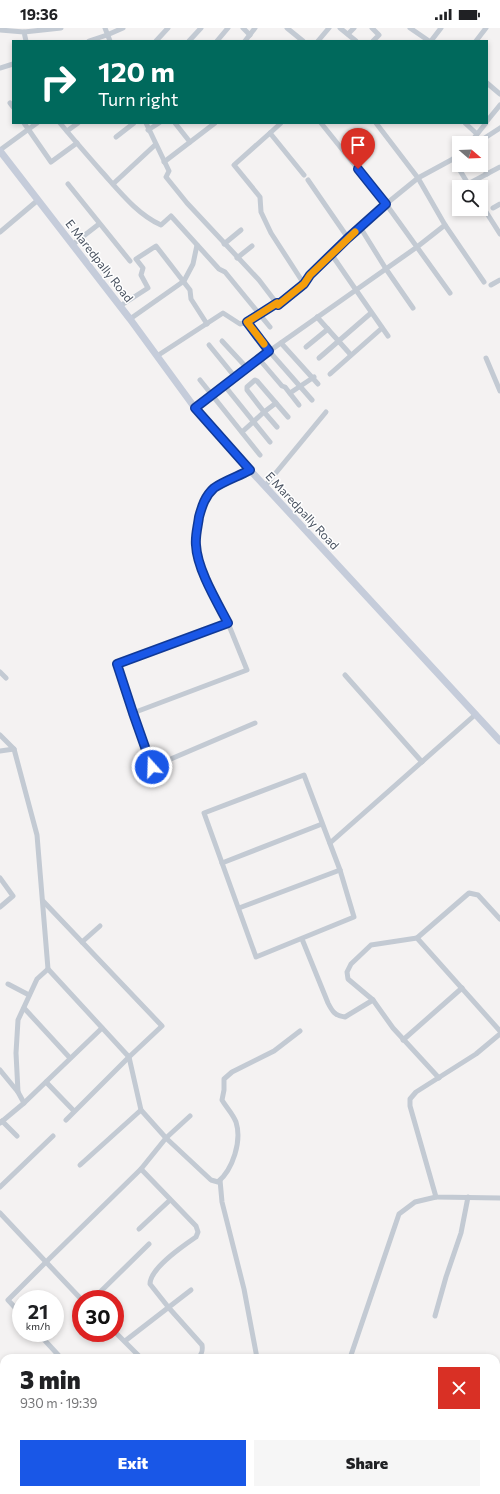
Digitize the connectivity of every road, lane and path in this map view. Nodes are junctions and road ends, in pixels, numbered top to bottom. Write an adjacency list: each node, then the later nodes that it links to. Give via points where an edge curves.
1 (61, 28): 18 (street)
2 (104, 28): 20 (street)
3 (122, 28): 20 (street)
4 (168, 28): 24 (street)
5 (201, 28): 25 (street)
6 (228, 28): 26 (street)
7 (243, 28): 21 (street)
8 (256, 28): 21 (street)
9 (287, 28): 28 (street)
10 (329, 28): 29 (street)
11 (340, 28): 19 (street)
12 (354, 28): 19 (street)
13 (372, 28): 31 (street, via 379,35)
14 (410, 28): 32 (street)
15 (440, 28): 33 (street)
16 (486, 28): 34 (street)
17 (0, 30): 18 (street)
18 (28, 31)
19 (348, 34): 30 (street)
20 (107, 35): 22 (street); 23 (street)
21 (250, 35): 27 (street)
22 (92, 40)
23 (110, 40)
24 (157, 40)
25 (190, 40)
26 (218, 40)
27 (246, 40)
28 (302, 40)
29 (319, 40)
30 (355, 40)
31 (375, 40)
32 (428, 40)
33 (431, 40)
34 (477, 40)
35 (12, 64): 36 (street)
36 (0, 68)
37 (488, 85): 38 (street)
38 (500, 94)
39 (500, 105): 40 (street)
40 (488, 120)
41 (25, 124): 56 (street)
42 (37, 124): 56 (street)
43 (61, 124): 58 (street)
44 (77, 124): 58 (street)
45 (133, 124): 62 (street)
46 (146, 124): 57 (street)
47 (157, 124): 57 (street)
48 (176, 124): 63 (street)
49 (214, 124): 63 (street)
50 (280, 124): 59 (street)
51 (322, 124): 78 (street)
52 (377, 124): 72 (street)
53 (465, 124): 60 (street)
54 (484, 124): 60 (street)
55 (500, 128): 61 (street)
56 (29, 130): 64 (street, via 51,162); 66 (street)
57 (148, 130): 65 (street)
58 (67, 131): 64 (street)
59 (270, 133): 71 (street); 101 (street, via 234,165 260,197 261,212 271,233)
60 (477, 134)
61 (487, 136)
62 (116, 137)
63 (190, 142): 68 (street)
64 (77, 143): 76 (street)
65 (155, 145): 68 (street); 76 (street)
66 (0, 151): 77 (main road, E Maredpally Road)
67 (452, 159): 72 (street)
68 (164, 162): 89 (street, via 169,171 166,177)
69 (500, 167): 70 (street)
70 (487, 174): 74 (street)
71 (304, 175)
72 (418, 178): 78 (street); 83 (street)
73 (308, 180): 88 (street)
74 (478, 180)
75 (68, 184): 82 (street)
76 (113, 184): 91 (street, via 149,219 162,225 171,216)
77 (38, 200): 86 (street); 90 (main road, E Maredpally Road)
78 (386, 204): 84 (street); 93 (street)
79 (500, 204): 80 (street)
80 (493, 208)
81 (488, 215): 87 (street)
82 (99, 224): 90 (street); 96 (street)
83 (446, 224): 93 (street); 100 (street)
84 (360, 227): 88 (street); 97 (street)
85 (241, 230): 89 (street)
86 (0, 232)
87 (500, 234)
88 (348, 238): 94 (street)
89 (224, 244): 95 (street)
90 (72, 245): 106 (main road, E Maredpally Road)
91 (197, 245): 99 (street, via 193,264); 109 (street, via 219,269 225,272)
92 (252, 246): 95 (street)
93 (417, 247): 97 (street); 104 (street)
94 (332, 255): 101 (street); 103 (street)
95 (237, 258): 105 (street)
96 (130, 262)
97 (386, 269): 103 (street); 107 (street)
98 (500, 280): 102 (street)
99 (184, 281): 106 (street, via 156,246 136,259 143,268 141,275 148,288); 111 (street); 113 (street, via 190,290 191,299)
100 (484, 282)
101 (304, 284): 105 (street, via 284,301 278,305)
102 (491, 285)
103 (356, 290): 108 (street); 110 (street)
104 (450, 293)
105 (277, 303): 109 (street)
106 (120, 306): 111 (main road, E Maredpally Road)
107 (413, 308)
108 (371, 312): 115 (street); 119 (street)
109 (259, 314): 112 (street); 114 (street)
110 (317, 317): 116 (street); 120 (street)
111 (130, 319): 125 (main road, E Maredpally Road)
112 (247, 322): 113 (street, via 240,324 223,313); 123 (street)
113 (207, 324): 125 (street)
114 (270, 327)
115 (382, 328): 117 (street); 124 (street)
116 (328, 329): 119 (street); 122 (street)
117 (388, 336)
118 (222, 341): 129 (street)
119 (338, 341): 124 (street); 126 (street)
120 (281, 342): 123 (street); 132 (street)
121 (209, 345): 131 (street)
122 (306, 347)
123 (269, 351): 128 (street); 136 (street)
124 (351, 355): 130 (street)
125 (156, 356): 143 (main road, E Maredpally Road)
126 (319, 358)
127 (486, 358): 137 (street)
128 (258, 359): 129 (street); 138 (street)
129 (247, 368): 131 (street)
130 (330, 374)
131 (236, 377): 135 (street)
132 (314, 377): 134 (street); 136 (street)
133 (200, 380): 139 (street)
134 (318, 384)
135 (224, 385): 139 (street); 147 (street)
136 (300, 386): 138 (street); 140 (street)
137 (500, 391)
138 (290, 393): 142 (street)
139 (212, 395): 143 (street); 149 (street)
140 (312, 400)
141 (276, 403): 144 (street); 144 (street, via 255,380 247,388); 146 (street)
142 (299, 405)
143 (195, 408): 152 (main road, E Maredpally Road)
144 (264, 412): 147 (street); 148 (street)
145 (326, 412): 153 (street)
146 (288, 418)
147 (254, 421): 149 (street); 150 (street)
148 (277, 427)
149 (242, 432): 151 (street)
150 (270, 442)
151 (260, 455)
152 (250, 470): 153 (main road, E Maredpally Road); 154 (street, via 215,488 206,496 201,507 198,527 196,545 199,560 212,594)
153 (265, 486): 159 (main road, E Maredpally Road)
154 (228, 623): 158 (street, via 117,664); 158 (street, via 247,670)
155 (0, 672): 157 (street)
156 (345, 675): 165 (street)
157 (6, 678)
158 (133, 713): 160 (street, via 152,767)
159 (476, 714): 162 (main road, E Maredpally Road); 165 (street)
160 (255, 723)
161 (0, 735): 163 (street)
162 (500, 741)
163 (14, 749): 164 (street); 171 (street, via 37,835)
164 (0, 751)
165 (422, 762): 167 (street)
166 (322, 824): 167 (street); 168 (street); 168 (street, via 304,775 204,813)
167 (330, 843): 169 (street)
168 (222, 862): 173 (street)
169 (340, 870): 173 (street); 176 (street, via 354,917)
170 (0, 878): 172 (street, via 13,896)
171 (43, 901): 178 (street); 179 (street)
172 (0, 907)
173 (239, 908): 176 (street, via 256,956)
174 (500, 919): 177 (street, via 478,895 469,893)
175 (100, 926): 178 (street)
176 (302, 938): 183 (street, via 328,1003 335,1014 344,1017)
177 (416, 938): 181 (street); 183 (street, via 371,945 351,964 347,972 348,979)
178 (82, 942): 190 (street, via 162,1026)
179 (48, 969): 182 (street, via 37,979); 185 (street)
180 (8, 984): 182 (street)
181 (462, 988): 187 (street); 189 (street)
182 (29, 995): 184 (street)
183 (373, 1000): 189 (street)
184 (24, 1008): 191 (street); 195 (street, via 18,1020)
185 (102, 1028): 190 (street); 191 (street)
186 (300, 1031): 207 (street, via 274,1051 232,1072 224,1079 222,1100 236,1121 238,1133 236,1153)
187 (500, 1031)
188 (500, 1034): 193 (street, via 476,1054)
189 (403, 1040): 193 (street)
190 (129, 1057): 197 (street); 198 (street)
191 (70, 1058): 194 (street)
192 (0, 1070): 195 (street)
193 (439, 1078): 209 (street, via 412,1095 410,1106)
194 (46, 1082): 196 (street); 198 (street)
195 (18, 1092): 196 (street)
196 (24, 1104): 201 (street)
197 (141, 1110): 204 (street); 205 (street)
198 (74, 1111): 200 (street)
199 (190, 1116): 204 (street)
200 (66, 1120)
201 (1, 1122): 202 (street)
202 (17, 1136)
203 (53, 1136): 208 (street)
204 (166, 1138): 206 (street); 207 (street, via 211,1180)
205 (80, 1165)
206 (141, 1169): 212 (street); 216 (street)
207 (220, 1180): 230 (street, via 222,1202 244,1289)
208 (0, 1187)
209 (436, 1197): 210 (street); 231 (street, via 415,1202 399,1214)
210 (468, 1197): 211 (street); 224 (street, via 461,1233)
211 (500, 1198)
212 (170, 1200): 214 (street); 223 (street, via 196,1226 198,1232 196,1237 159,1267 150,1279 150,1284)
213 (0, 1213): 216 (street)
214 (139, 1229)
215 (149, 1244): 219 (street)
216 (46, 1262): 217 (street); 218 (street)
217 (18, 1290)
218 (72, 1290)
219 (102, 1290)
220 (191, 1290): 223 (street)
221 (12, 1296): 222 (street, via 8,1300)
222 (12, 1304)
223 (169, 1308): 225 (street); 229 (street, via 202,1345)
224 (435, 1316)
225 (125, 1341): 228 (street)
226 (46, 1342): 227 (street)
227 (57, 1354)
228 (137, 1354)
229 (202, 1354)
230 (256, 1354)
231 (351, 1354)

